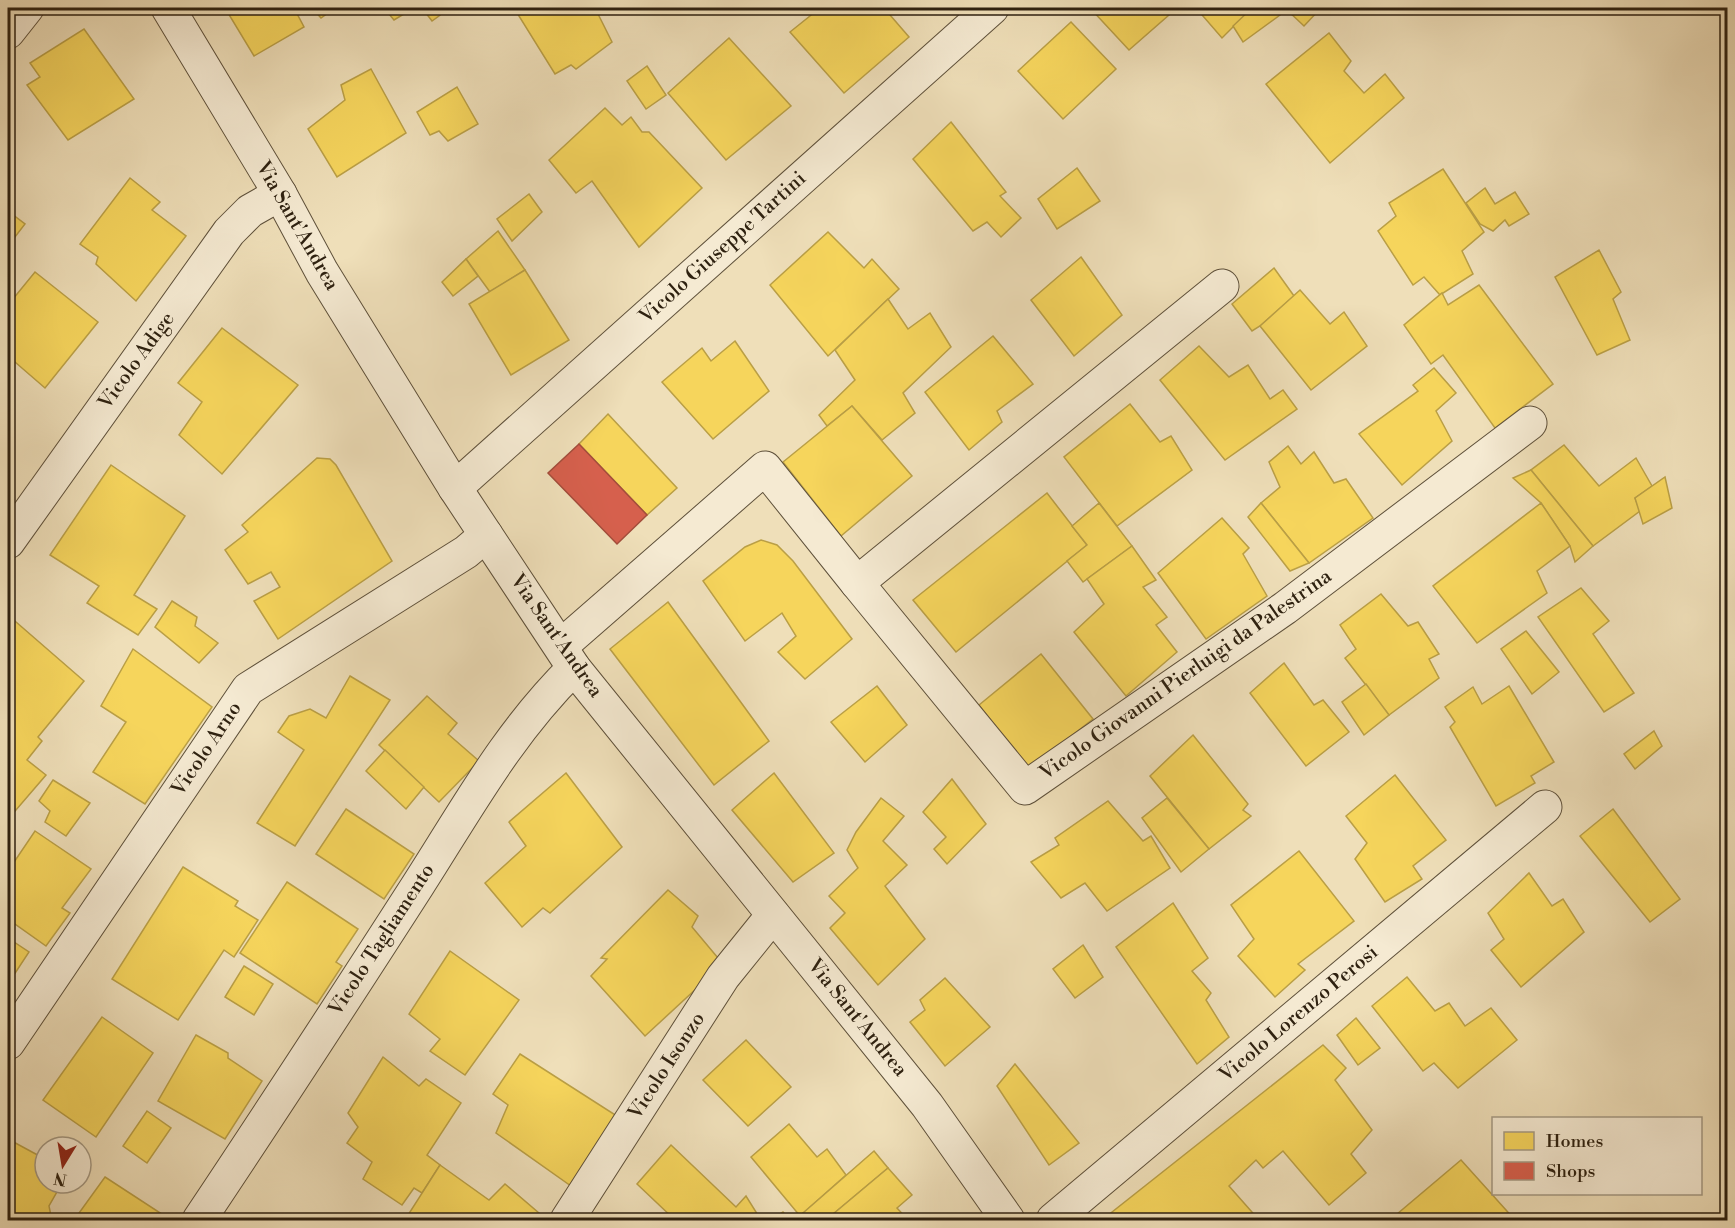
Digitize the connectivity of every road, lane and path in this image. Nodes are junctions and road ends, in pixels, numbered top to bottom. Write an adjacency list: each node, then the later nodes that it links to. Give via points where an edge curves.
1 (27, 8): 4 (street)
2 (168, 8): 5 (street, Via Sant'Andrea)
3 (992, 8): 8 (street, Vicolo Giuseppe Tartini)
4 (8, 32)
5 (280, 194): 8 (street, Via Sant'Andrea, via 322,272); 10 (street, Vicolo Adige, via 250,211 229,232)
6 (1222, 286): 11 (street)
7 (1530, 423): 11 (street, Vicolo Giovanni Pierluigi da Palestrina, via 1285,608 1025,788)
8 (455, 488): 9 (street, Via Sant'Andrea)
9 (486, 535): 12 (street, Via Sant'Andrea); 15 (street, Vicolo Arno, via 466,552 248,689)
10 (8, 542)
11 (857, 583): 12 (street, Vicolo Giovanni Pierluigi da Palestrina, via 765,468)
12 (568, 657): 14 (street, Via Sant'Andrea); 16 (street, Vicolo Tagliamento, via 498,758)
13 (1545, 807): 19 (street, Vicolo Lorenzo Perosi)
14 (773, 915): 17 (street, Vicolo Isonzo, via 723,977); 18 (street, Via Sant'Andrea, via 927,1105)
15 (8, 1043)
16 (200, 1221)
17 (567, 1221)
18 (1008, 1221)
19 (1053, 1221)

